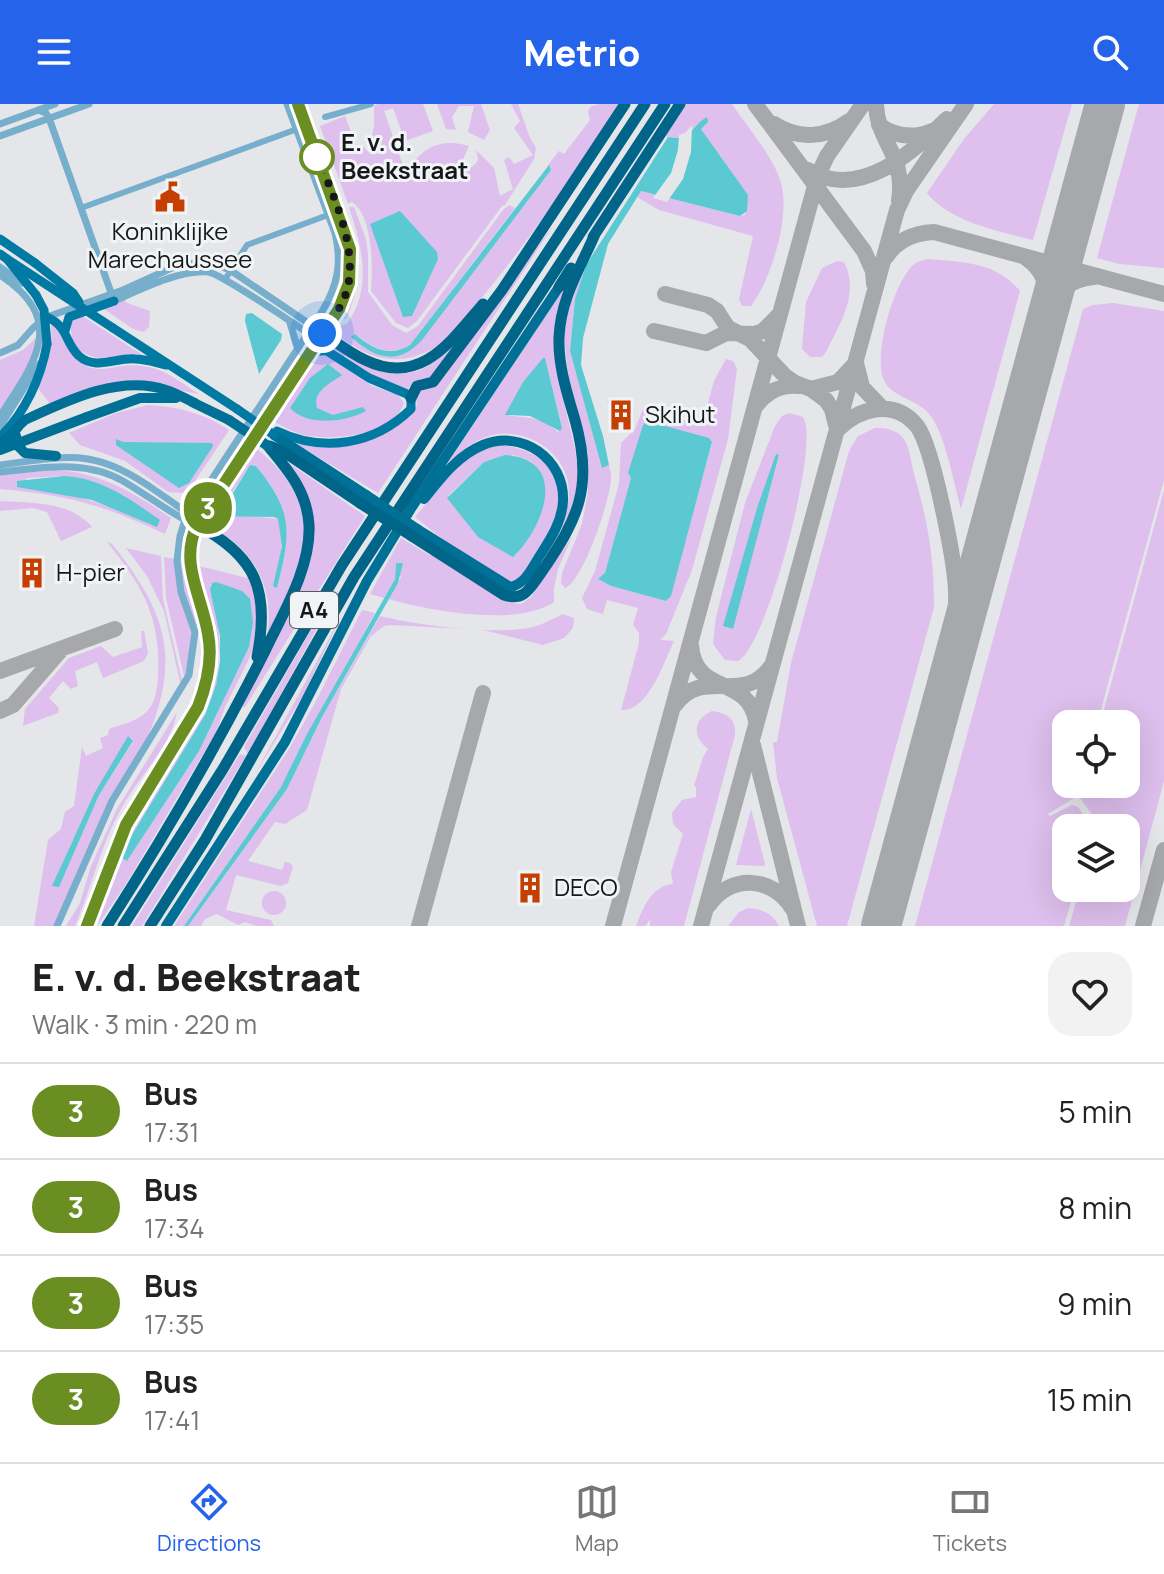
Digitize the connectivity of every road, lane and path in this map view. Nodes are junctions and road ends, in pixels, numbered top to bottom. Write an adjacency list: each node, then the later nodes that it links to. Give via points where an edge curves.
1 (55, 104): 10 (street)
2 (89, 104): 12 (street)
3 (287, 104): 15 (street)
4 (298, 104): 14 (street)
5 (371, 104): 11 (street)
6 (625, 104): 21 (highway)
7 (645, 104): 58 (highway, A4, via 342,565 223,769)
8 (665, 104): 59 (highway, A4, via 354,577 205,840)
9 (680, 104): 19 (highway, A4)
10 (38, 110): 12 (street); 13 (street)
11 (325, 117)
12 (49, 118): 16 (street); 17 (street)
13 (0, 124)
14 (306, 126): 15 (street); 32 (street, via 350,249 349,283 339,309)
15 (296, 129): 17 (street); 18 (street)
16 (0, 136)
17 (81, 208): 27 (street)
18 (328, 215): 23 (street, via 247,245); 32 (street, via 339,267)
19 (595, 234): 26 (highway, A4); 52 (highway, A4, via 569,287 560,330 563,380 583,455 580,502 568,533 527,592 516,598 504,595)
20 (0, 239): 28 (main road, bridge, via 73,293)
21 (527, 251): 32 (highway, via 450,343 429,359 389,368 366,361); 39 (highway, via 433,382 417,386)
22 (2, 260): 28 (main road, bridge); 34 (main road, bridge, via 36,295 44,310)
23 (230, 270): 25 (street); 27 (street, via 184,264); 30 (street)
24 (0, 275): 41 (street, bridge, via 28,299 39,329 35,360)
25 (226, 278): 27 (street, via 196,272); 31 (street)
26 (559, 287): 53 (highway, A4)
27 (113, 297): 29 (street); 33 (main road, via 69,317)
28 (84, 308): 38 (main road, bridge)
29 (47, 317): 33 (main road); 36 (street, via 14,348)
30 (301, 318): 32 (street); 32 (street)
31 (290, 323): 32 (street); 35 (street)
32 (318, 326): 35 (street); 37 (street)
33 (65, 331): 38 (main road, via 86,361 136,359)
34 (47, 344): 42 (street); 44 (main road, via 32,391)
35 (297, 346): 51 (street)
36 (0, 353)
37 (307, 356): 39 (main road, via 327,351); 51 (street)
38 (170, 366): 45 (main road, bridge)
39 (411, 398): 45 (main road, via 411,409 403,416 353,441 321,444)
40 (195, 403): 43 (highway, via 166,390 109,389 40,413 20,425); 45 (highway, bridge); 47 (highway, bridge, via 145,397)
41 (0, 416)
42 (0, 427)
43 (16, 434): 46 (highway); 48 (highway, via 25,453)
44 (0, 437)
45 (273, 437): 52 (highway, A4, bridge, via 284,452); 54 (highway, A4, via 299,487 309,535 297,579)
46 (0, 443)
47 (0, 450)
48 (56, 456): 49 (street); 51 (street, via 91,458 124,470)
49 (0, 465)
50 (0, 472): 51 (street, via 69,466 104,472)
51 (190, 519): 54 (highway, A4, via 232,546 254,579 263,627); 55 (street, via 180,536 177,561 195,632 189,675 107,810); 56 (street, via 195,592 209,639 204,691 126,825)
52 (415, 532): 53 (highway, A4, via 504,585 517,585 558,525 560,478 532,446 512,441 484,444 457,462)
53 (393, 538): 60 (highway, A4, via 285,742)
54 (254, 673): 57 (highway, A4, via 182,807)
55 (57, 926)
56 (87, 926)
57 (107, 926)
58 (123, 926)
59 (150, 926)
60 (166, 926)

